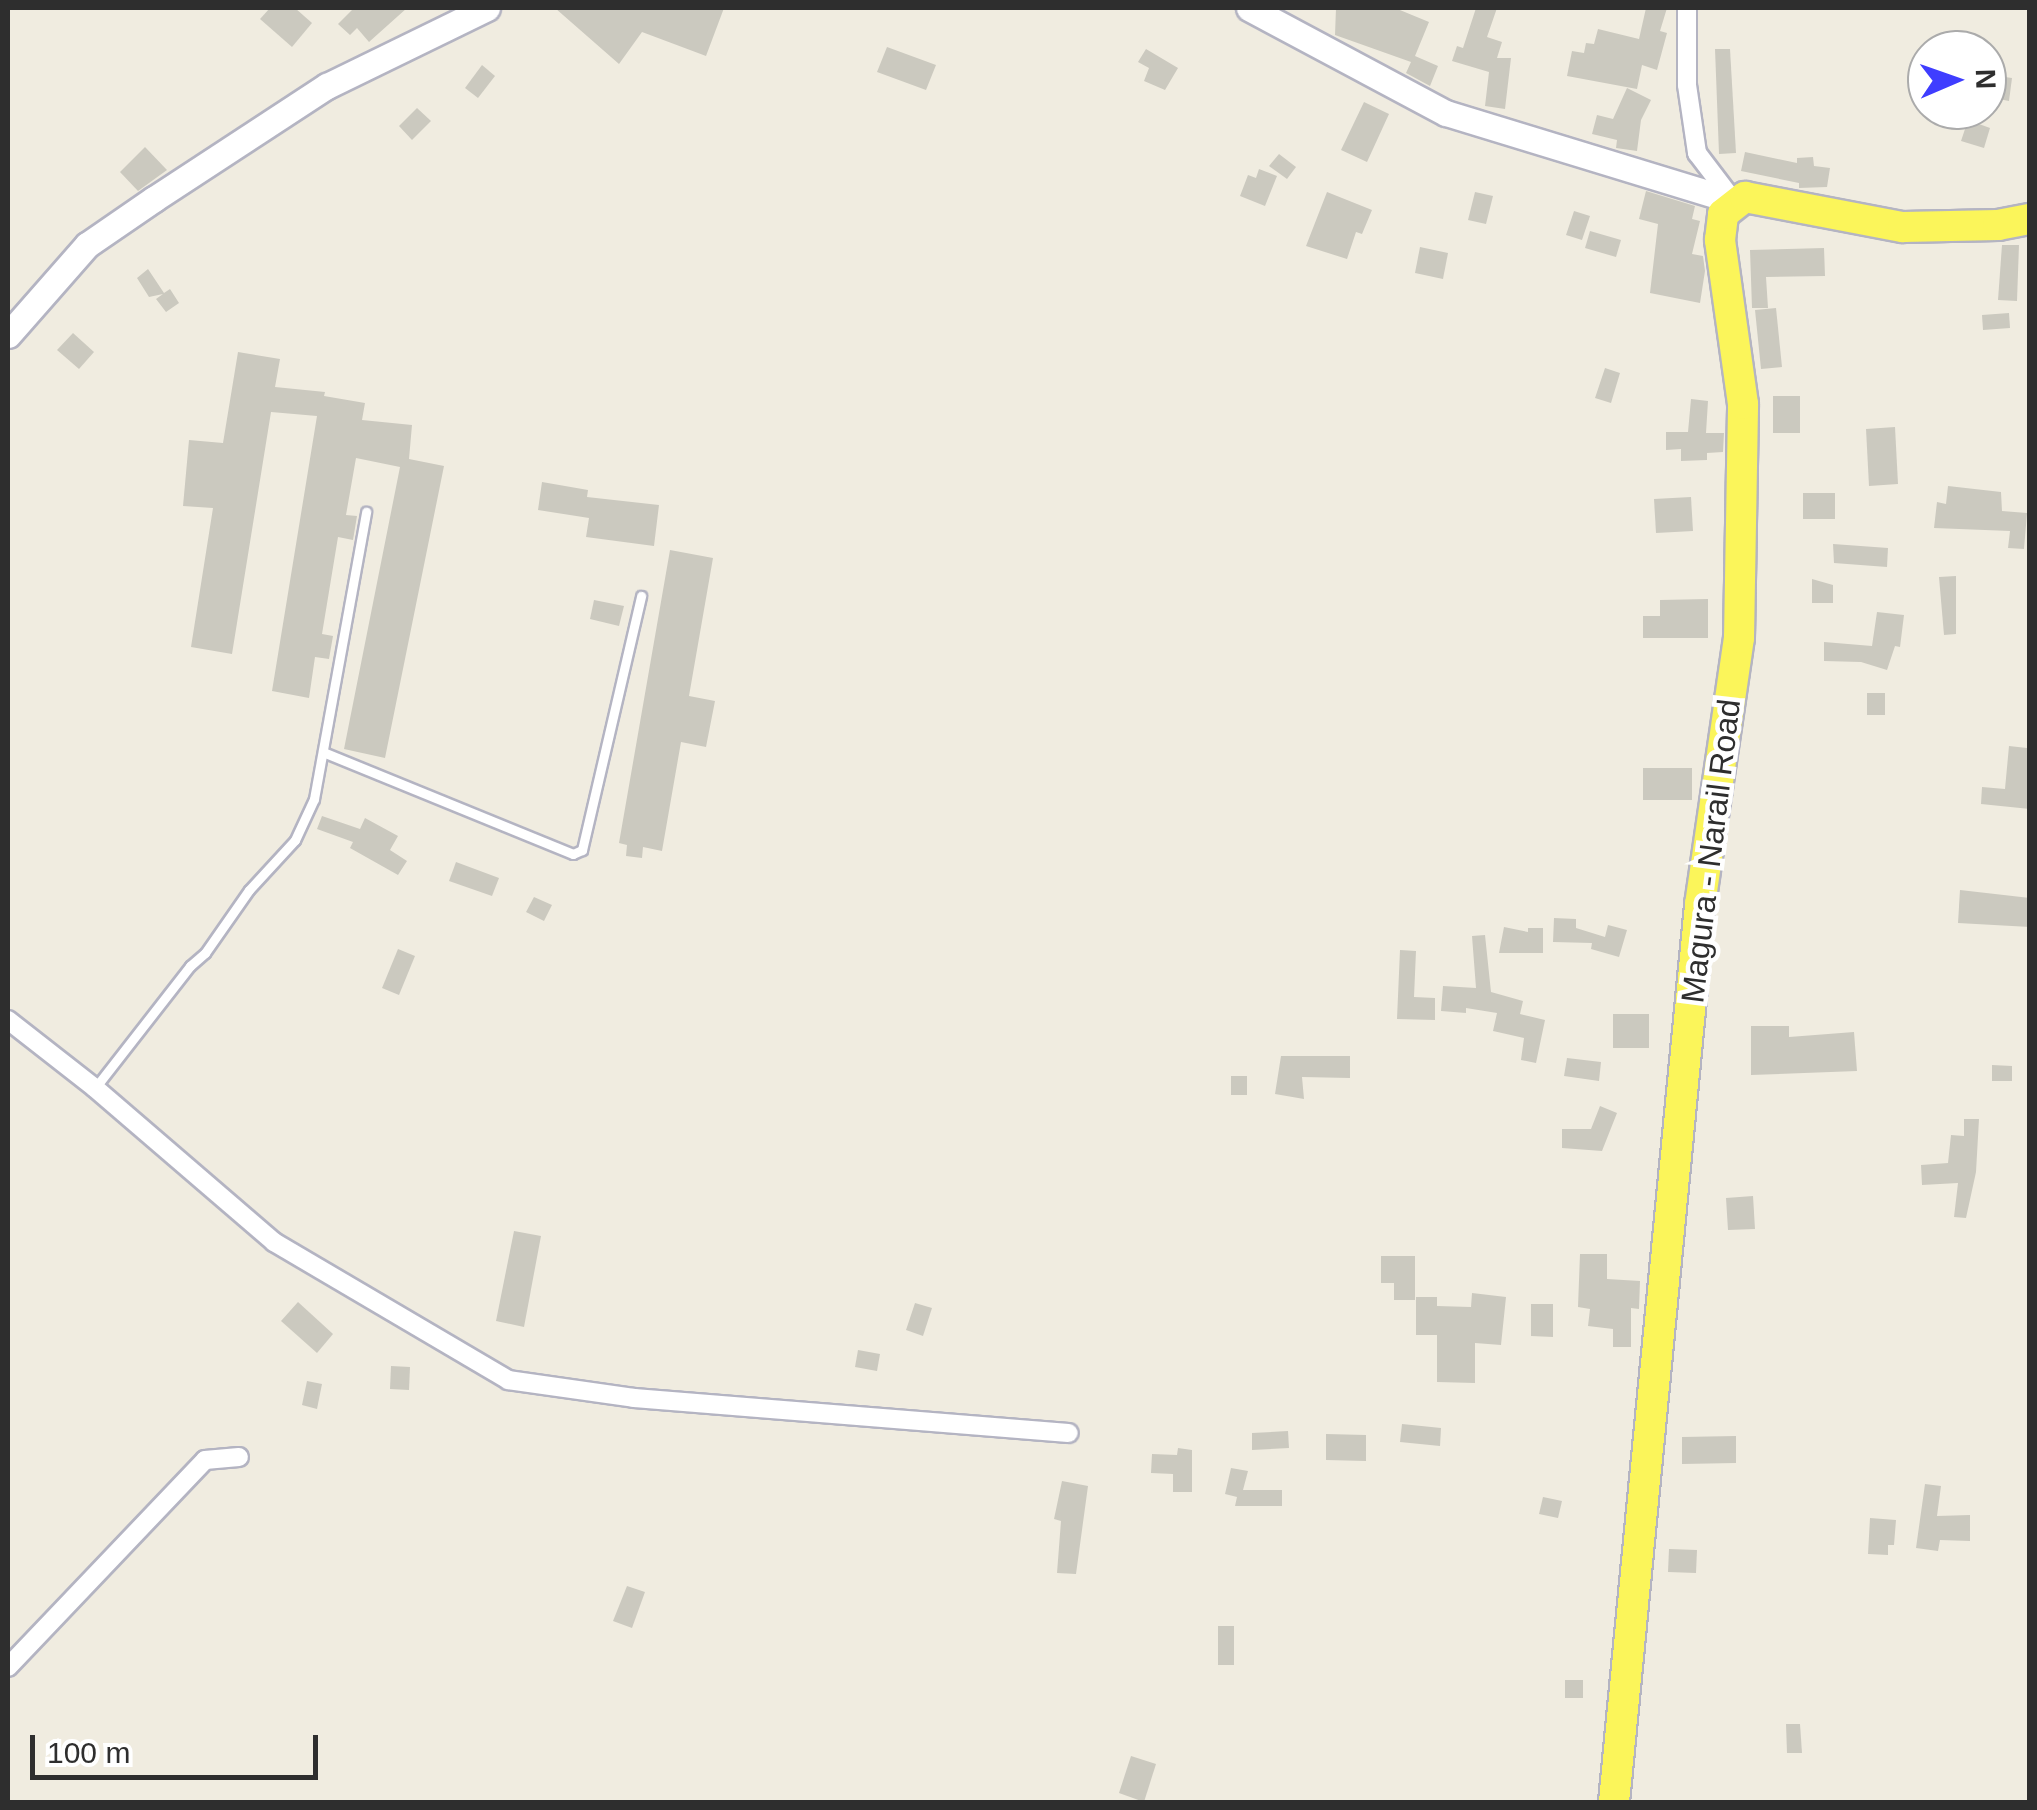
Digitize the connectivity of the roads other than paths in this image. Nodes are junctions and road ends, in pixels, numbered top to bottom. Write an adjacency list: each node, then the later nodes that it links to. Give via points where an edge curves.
1 (487, 8): 6 (street, via 327,86 154,199 87,246)
2 (1249, 8): 4 (street, via 1446,112)
3 (1687, 8): 4 (street, via 1686,85 1697,153)
4 (1734, 202): 5 (main road, via 1762,198 1903,227); 15 (main road, Magura - Narail Road, via 1723,214 1720,240 1743,404 1739,638 1700,904)
5 (2030, 219)
6 (8, 336)
7 (366, 512): 9 (lane)
8 (641, 596): 9 (lane, via 582,850 572,854)
9 (323, 752): 11 (lane, via 314,799 295,840)
10 (8, 1020): 11 (street)
11 (95, 1088): 12 (street, via 274,1242 508,1380 634,1398)
12 (1069, 1432)
13 (239, 1457): 14 (street, via 205,1460)
14 (8, 1668)
15 (1614, 1802)

